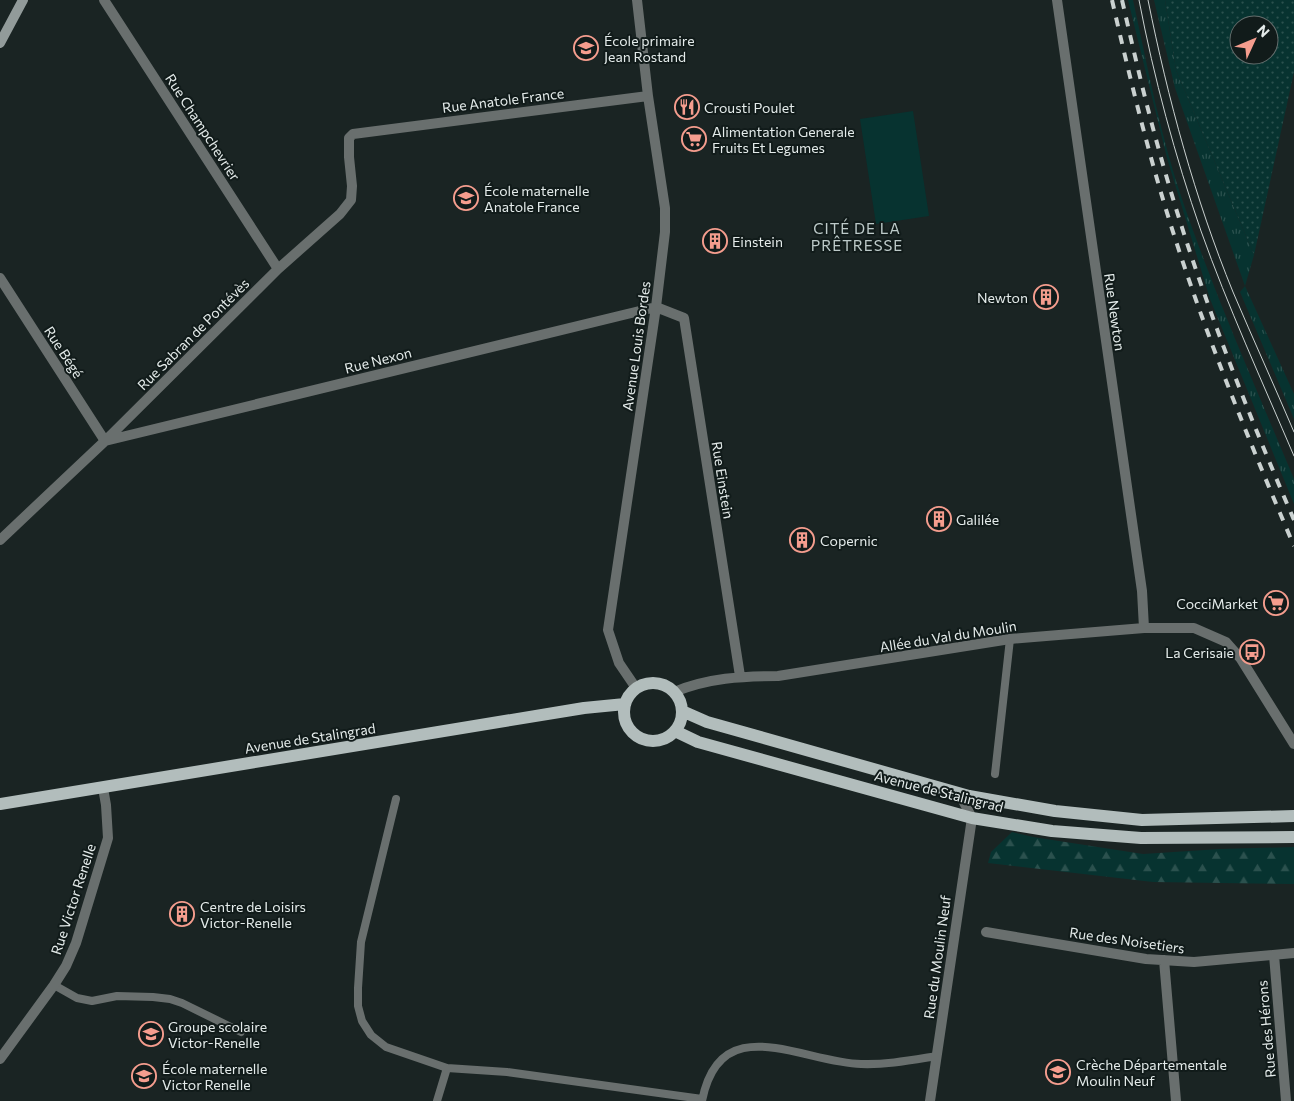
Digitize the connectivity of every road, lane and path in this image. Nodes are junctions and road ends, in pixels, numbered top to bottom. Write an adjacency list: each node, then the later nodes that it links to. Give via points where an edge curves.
1 (23, 0): 5 (main road)
2 (104, 0): 8 (street, Rue Champchevrier)
3 (637, 0): 6 (street, Avenue Louis Bordes)
4 (1057, 0): 13 (street, Rue Newton, via 1142,592)
5 (0, 44)
6 (648, 96): 7 (street, Rue Anatole France); 10 (street, Avenue Louis Bordes, via 665,208)
7 (360, 132): 8 (street, Rue Sabran de Pontévès, via 349,138 350,200 340,214)
8 (278, 269): 11 (street, Rue Sabran de Pontévès)
9 (0, 278): 11 (street, Rue Bégé)
10 (656, 307): 11 (street, Rue Nexon); 15 (street, Rue Einstein, via 684,318); 16 (street, Avenue Louis Bordes, via 608,630 619,663)
11 (105, 441): 12 (street, Rue Sabran de Pontévès)
12 (0, 540)
13 (1144, 628): 14 (street, Allée du Val du Moulin); 21 (street, Allée du Val du Moulin, via 1194,628 1226,642 1241,659)
14 (1010, 639): 15 (street, Allée du Val du Moulin, via 778,676); 22 (lane)
15 (740, 676): 17 (street, Allée du Val du Moulin, via 693,684)
16 (636, 688): 17 (main road, via 643,684 660,684); 18 (main road)
17 (674, 692): 19 (main road)
18 (625, 704): 20 (main road, via 626,723 639,737 658,740); 23 (main road, Avenue de Stalingrad, via 584,708)
19 (682, 711): 20 (main road); 24 (main road, Avenue de Stalingrad, via 707,722)
20 (675, 731): 28 (main road, Avenue de Stalingrad, via 698,742)
21 (1294, 744)
22 (995, 774)
23 (103, 788): 26 (main road, Avenue de Stalingrad); 34 (street, Rue Victor Renelle, via 108,838 76,943)
24 (959, 793): 27 (main road, Avenue de Stalingrad, via 1055,811 1142,820); 28 (street)
25 (396, 799): 38 (lane, via 361,942 358,1006 362,1021 386,1047)
26 (0, 804)
27 (1294, 816)
28 (972, 818): 29 (main road, Avenue de Stalingrad, via 1052,831 1141,838); 36 (street, Rue du Moulin Neuf)
29 (1294, 837)
30 (986, 932): 33 (street, Rue des Noisetiers)
31 (1294, 953): 32 (street, Rue des Noisetiers)
32 (1274, 955): 33 (street, Rue des Noisetiers, via 1194,962); 43 (street, Rue des Hérons)
33 (1164, 960): 42 (street)
34 (54, 985): 35 (lane, via 77,998 92,1001 117,996 170,999); 37 (street, Rue Victor Renelle)
35 (241, 1032)
36 (937, 1056): 39 (lane, via 860,1064 756,1045 738,1048 716,1064 708,1077); 41 (street, Rue du Moulin Neuf)
37 (0, 1059)
38 (447, 1068): 39 (lane, via 507,1072); 40 (lane)
39 (702, 1100)
40 (437, 1101)
41 (930, 1101)
42 (1176, 1101)
43 (1286, 1101)

